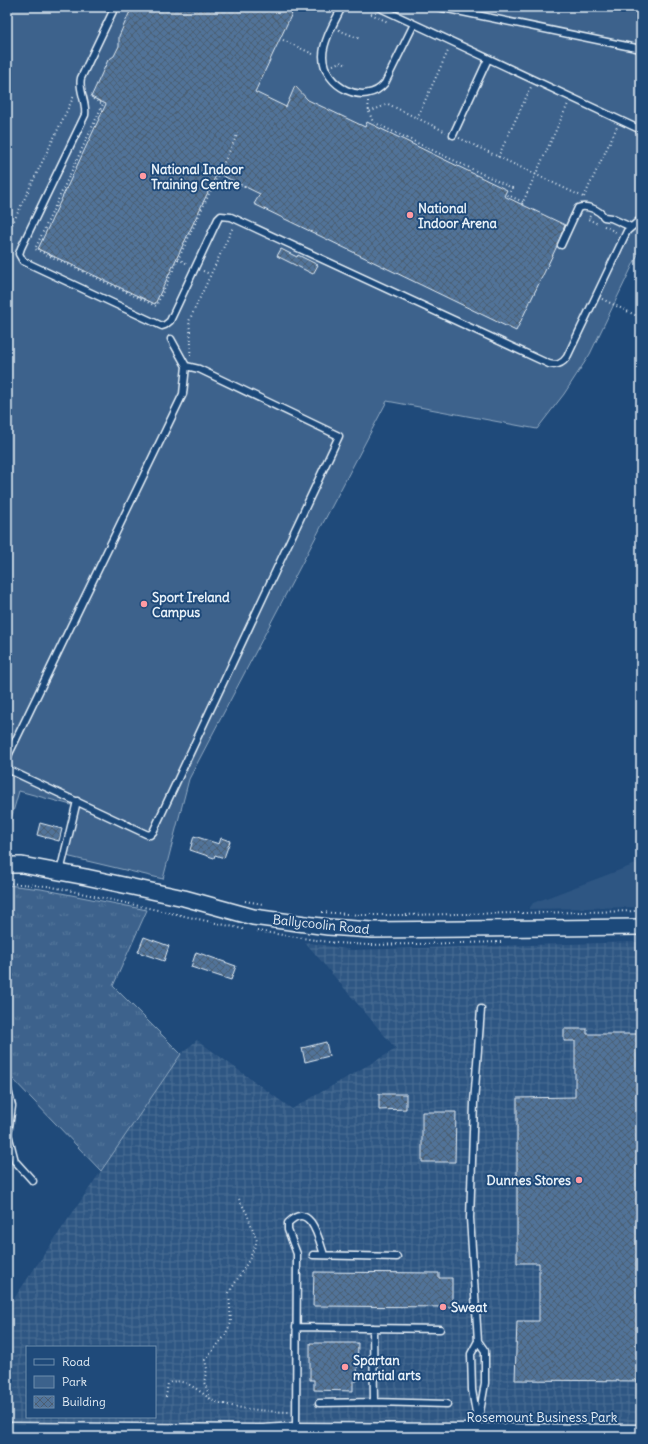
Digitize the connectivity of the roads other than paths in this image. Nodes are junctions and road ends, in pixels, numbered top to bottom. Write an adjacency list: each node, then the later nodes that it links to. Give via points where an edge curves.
1 (115, 7): 11 (lane, via 81,78 85,115 19,254 23,261 162,326 170,321 218,219 226,216 549,364 557,365 567,357 624,236)
2 (342, 7): 5 (lane, via 323,56 330,77 340,87 353,93 368,94 378,90 385,83)
3 (378, 7): 5 (lane)
4 (438, 7): 6 (lane)
5 (414, 24): 7 (lane)
6 (641, 49)
7 (488, 59): 8 (lane); 9 (lane)
8 (641, 130)
9 (453, 135)
10 (641, 219): 11 (lane)
11 (631, 227): 12 (lane, via 604,217 586,206 578,208)
12 (561, 245)
13 (170, 339): 14 (lane)
14 (186, 366): 15 (lane, via 183,394); 17 (lane, via 199,369 339,436 153,832 150,835 146,834)
15 (7, 758)
16 (7, 769): 17 (lane)
17 (77, 801): 19 (lane)
18 (7, 865): 19 (street, Ballycoolin Road)
19 (60, 872): 20 (street, Ballycoolin Road, via 184,898 253,917 328,927 372,930)
20 (641, 927)
21 (481, 1009): 30 (lane, via 474,1103 470,1218)
22 (7, 1086): 23 (lane, via 12,1106 8,1134 15,1161)
23 (33, 1181)
24 (324, 1254): 25 (lane); 26 (lane); 27 (lane, via 314,1226 307,1218 300,1216 288,1223 297,1254)
25 (313, 1255)
26 (397, 1257)
27 (296, 1327): 28 (lane); 36 (lane)
28 (373, 1328): 29 (lane); 31 (lane)
29 (440, 1329)
30 (478, 1341): 34 (lane, via 484,1351 485,1377); 34 (lane, via 471,1354 472,1390)
31 (374, 1402): 32 (lane); 33 (lane)
32 (319, 1404)
33 (447, 1404)
34 (479, 1427): 37 (street, Rosemount Business Park); 40 (street, Rosemount Business Park)
35 (7, 1429): 38 (street, Rosemount Business Park)
36 (296, 1429): 39 (street, Rosemount Business Park); 40 (street, Rosemount Business Park)
37 (641, 1431)
38 (55, 1433): 39 (street, Rosemount Business Park)
39 (263, 1434)
40 (442, 1434)

